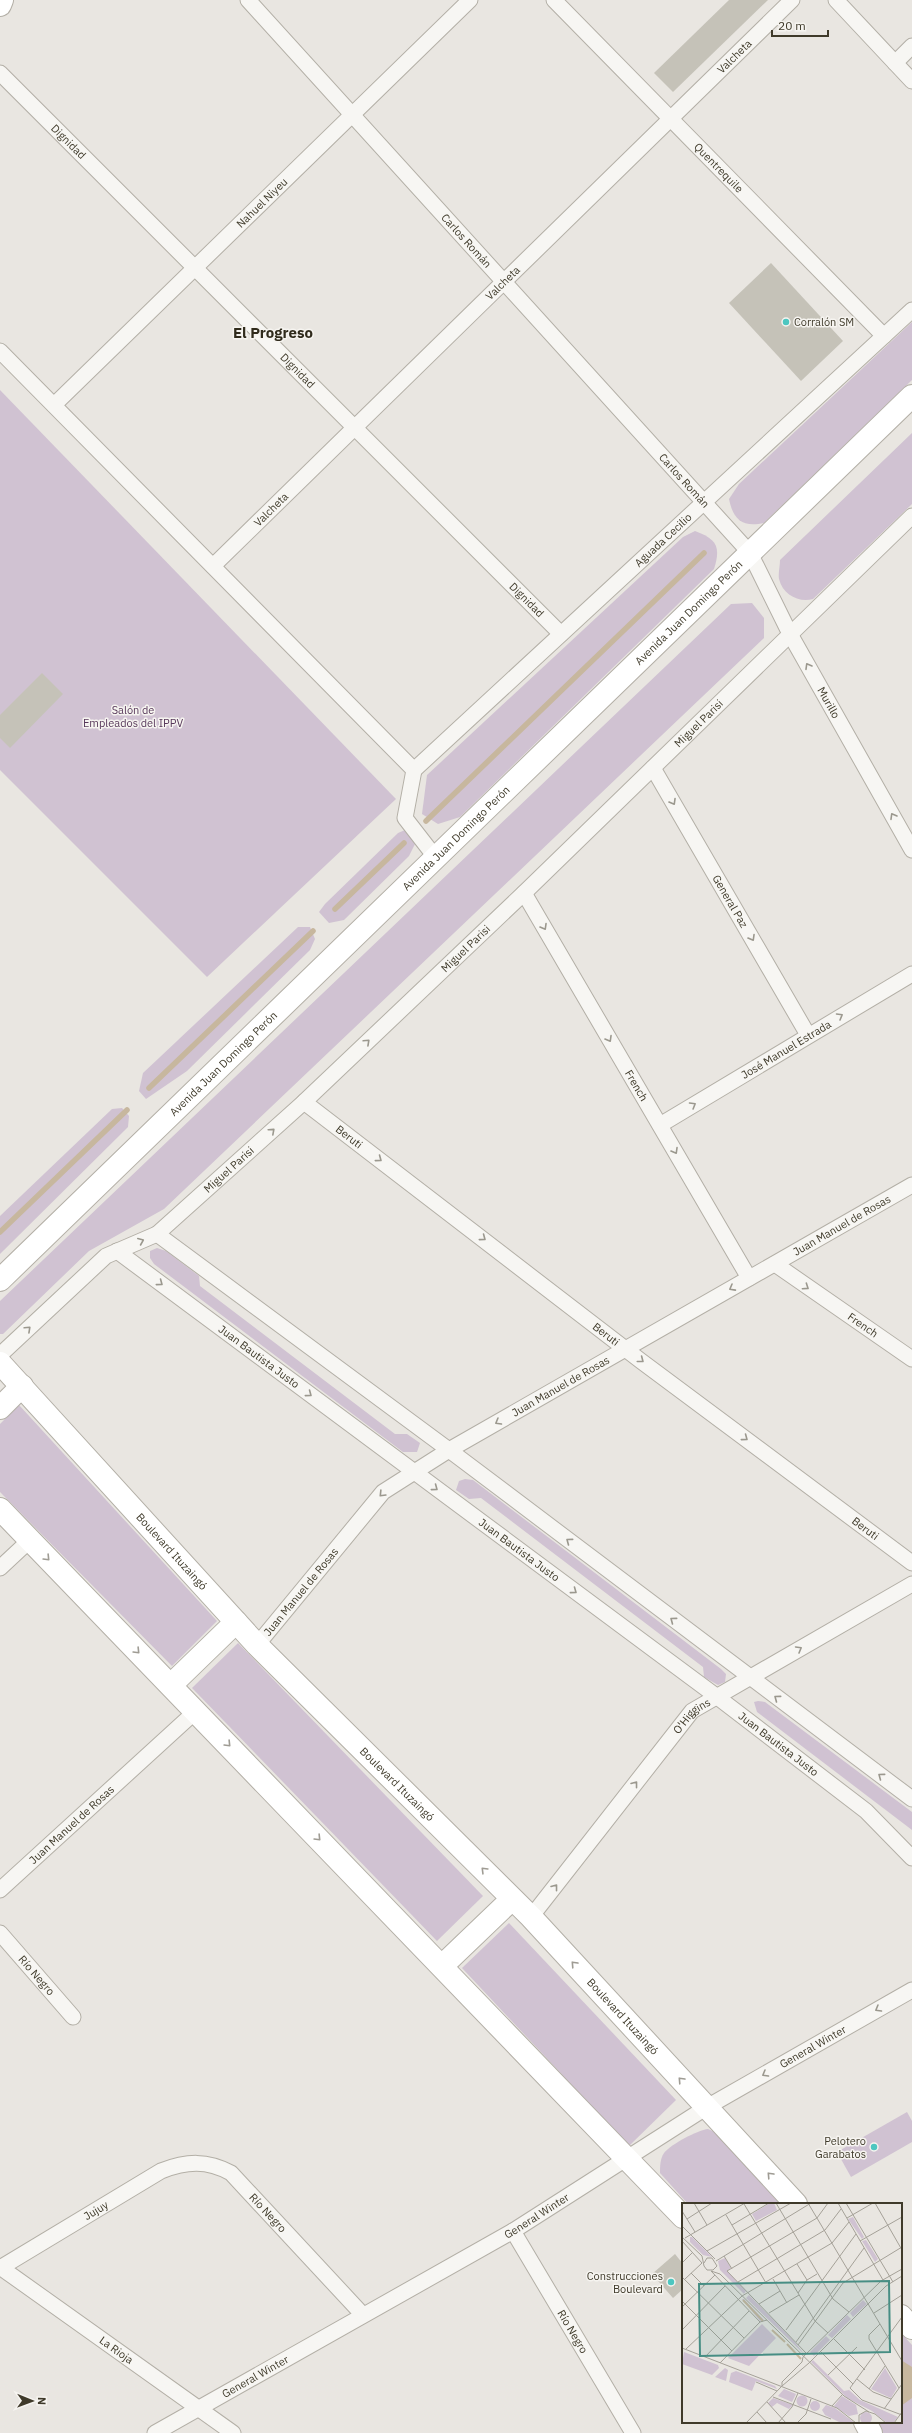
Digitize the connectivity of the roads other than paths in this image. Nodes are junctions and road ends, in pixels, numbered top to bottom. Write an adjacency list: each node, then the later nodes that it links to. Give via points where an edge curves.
1 (2, 0): 7 (main road)
2 (248, 0): 12 (street, Carlos Román)
3 (470, 0): 12 (street, Nahuel Niyeu)
4 (554, 0): 13 (street, Quentrequile)
5 (792, 0): 13 (street, Valcheta)
6 (836, 0): 9 (street)
7 (0, 5)
8 (912, 46): 9 (street)
9 (895, 63): 11 (street)
10 (0, 73): 14 (street, Dignidad)
11 (912, 81)
12 (352, 115): 14 (street, Nahuel Niyeu); 15 (street, Carlos Román)
13 (671, 119): 15 (street, Valcheta); 17 (street, Quentrequile)
14 (194, 268): 20 (street, Nahuel Niyeu); 21 (street, Dignidad)
15 (504, 282): 21 (street, Valcheta); 22 (street, Carlos Román)
16 (912, 310): 17 (street, Aguada Cecilio)
17 (884, 336): 22 (street, Aguada Cecilio)
18 (0, 351): 20 (street)
19 (912, 396): 24 (main road, Avenida Juan Domingo Perón)
20 (54, 405): 25 (street)
21 (354, 428): 25 (street, Valcheta); 26 (street, Dignidad)
22 (704, 502): 24 (street, Carlos Román); 26 (street, Aguada Cecilio)
23 (912, 516): 27 (street, Miguel Parisi)
24 (750, 553): 27 (street, Murillo); 31 (main road, Avenida Juan Domingo Perón)
25 (213, 566): 29 (street)
26 (561, 634): 29 (street, Aguada Cecilio)
27 (790, 634): 28 (street, Miguel Parisi); 30 (street, Murillo, one-way to 27)
28 (653, 768): 32 (street, Miguel Parisi); 34 (street, General Paz, one-way to 34)
29 (414, 770): 31 (street, via 405,818)
30 (912, 850)
31 (436, 858): 42 (main road, Avenida Juan Domingo Perón)
32 (524, 894): 35 (street, Miguel Parisi, one-way to 32); 36 (street, French, one-way to 36)
33 (912, 974): 34 (street, José Manuel Estrada, one-way to 33)
34 (808, 1035): 36 (street, José Manuel Estrada, one-way to 34)
35 (304, 1102): 38 (street, Miguel Parisi, one-way to 35); 43 (street, Beruti, one-way to 43)
36 (660, 1125): 41 (street, French, one-way to 41)
37 (912, 1185): 40 (street, Juan Manuel de Rosas)
38 (157, 1234): 39 (street, Miguel Parisi, one-way to 38); 49 (street)
39 (117, 1251): 44 (street, Miguel Parisi, one-way to 39, via 106,1256); 50 (street, Juan Bautista Justo, one-way to 50)
40 (775, 1264): 41 (street, Juan Manuel de Rosas); 45 (street, French, one-way to 45)
41 (749, 1278): 43 (street, Juan Manuel de Rosas, one-way to 43)
42 (0, 1280)
43 (625, 1348): 49 (street, Juan Manuel de Rosas, one-way to 49); 53 (street, Beruti, one-way to 53)
44 (0, 1355)
45 (912, 1359)
46 (0, 1363): 47 (main road, Boulevard Ituzaingó)
47 (22, 1386): 48 (main road); 56 (main road, Boulevard Ituzaingó)
48 (0, 1408)
49 (449, 1450): 50 (street, Juan Manuel de Rosas); 58 (street, one-way to 49)
50 (413, 1472): 57 (street, Juan Manuel de Rosas, one-way to 57, via 383,1492); 60 (street, Juan Bautista Justo, one-way to 60)
51 (0, 1510): 52 (main road)
52 (30, 1540): 54 (street); 59 (main road, one-way to 59)
53 (912, 1563)
54 (0, 1568)
55 (912, 1584): 58 (street, O'Higgins, one-way to 55)
56 (236, 1622): 57 (main road, Boulevard Ituzaingó); 59 (main road)
57 (257, 1645): 65 (main road, Boulevard Ituzaingó, one-way to 57)
58 (750, 1678): 60 (street, O'Higgins); 62 (street, one-way to 58)
59 (171, 1685): 61 (main road)
60 (716, 1696): 63 (street, Juan Bautista Justo, via 866,1811); 66 (street, O'Higgins, one-way to 60, via 692,1711)
61 (196, 1711): 64 (street, Juan Manuel de Rosas); 68 (main road, one-way to 68)
62 (912, 1799)
63 (912, 1858)
64 (0, 1890)
65 (512, 1899): 66 (main road, Boulevard Ituzaingó); 68 (main road)
66 (531, 1917): 71 (main road, Boulevard Ituzaingó, one-way to 66)
67 (0, 1933): 70 (street, Río Negro)
68 (442, 1966): 72 (main road)
69 (912, 1990): 71 (street, General Winter, one-way to 71)
70 (73, 2017)
71 (707, 2107): 72 (street, General Winter); 74 (main road, Boulevard Ituzaingó, one-way to 71)
72 (628, 2159): 75 (main road); 76 (street, General Winter)
73 (196, 2162): 77 (street, Jujuy, via 161,2171); 78 (street, Río Negro, via 216,2165 232,2173)
74 (795, 2203)
75 (682, 2215)
76 (512, 2231): 78 (street, General Winter); 85 (street, Río Negro)
77 (0, 2267): 81 (street, La Rioja)
78 (362, 2315): 81 (street, General Winter)
79 (902, 2317): 80 (main road)
80 (912, 2328)
81 (200, 2408): 83 (street, General Winter); 84 (street, La Rioja)
82 (866, 2423): 86 (main road)
83 (155, 2433)
84 (233, 2433)
85 (633, 2433)
86 (871, 2433)

